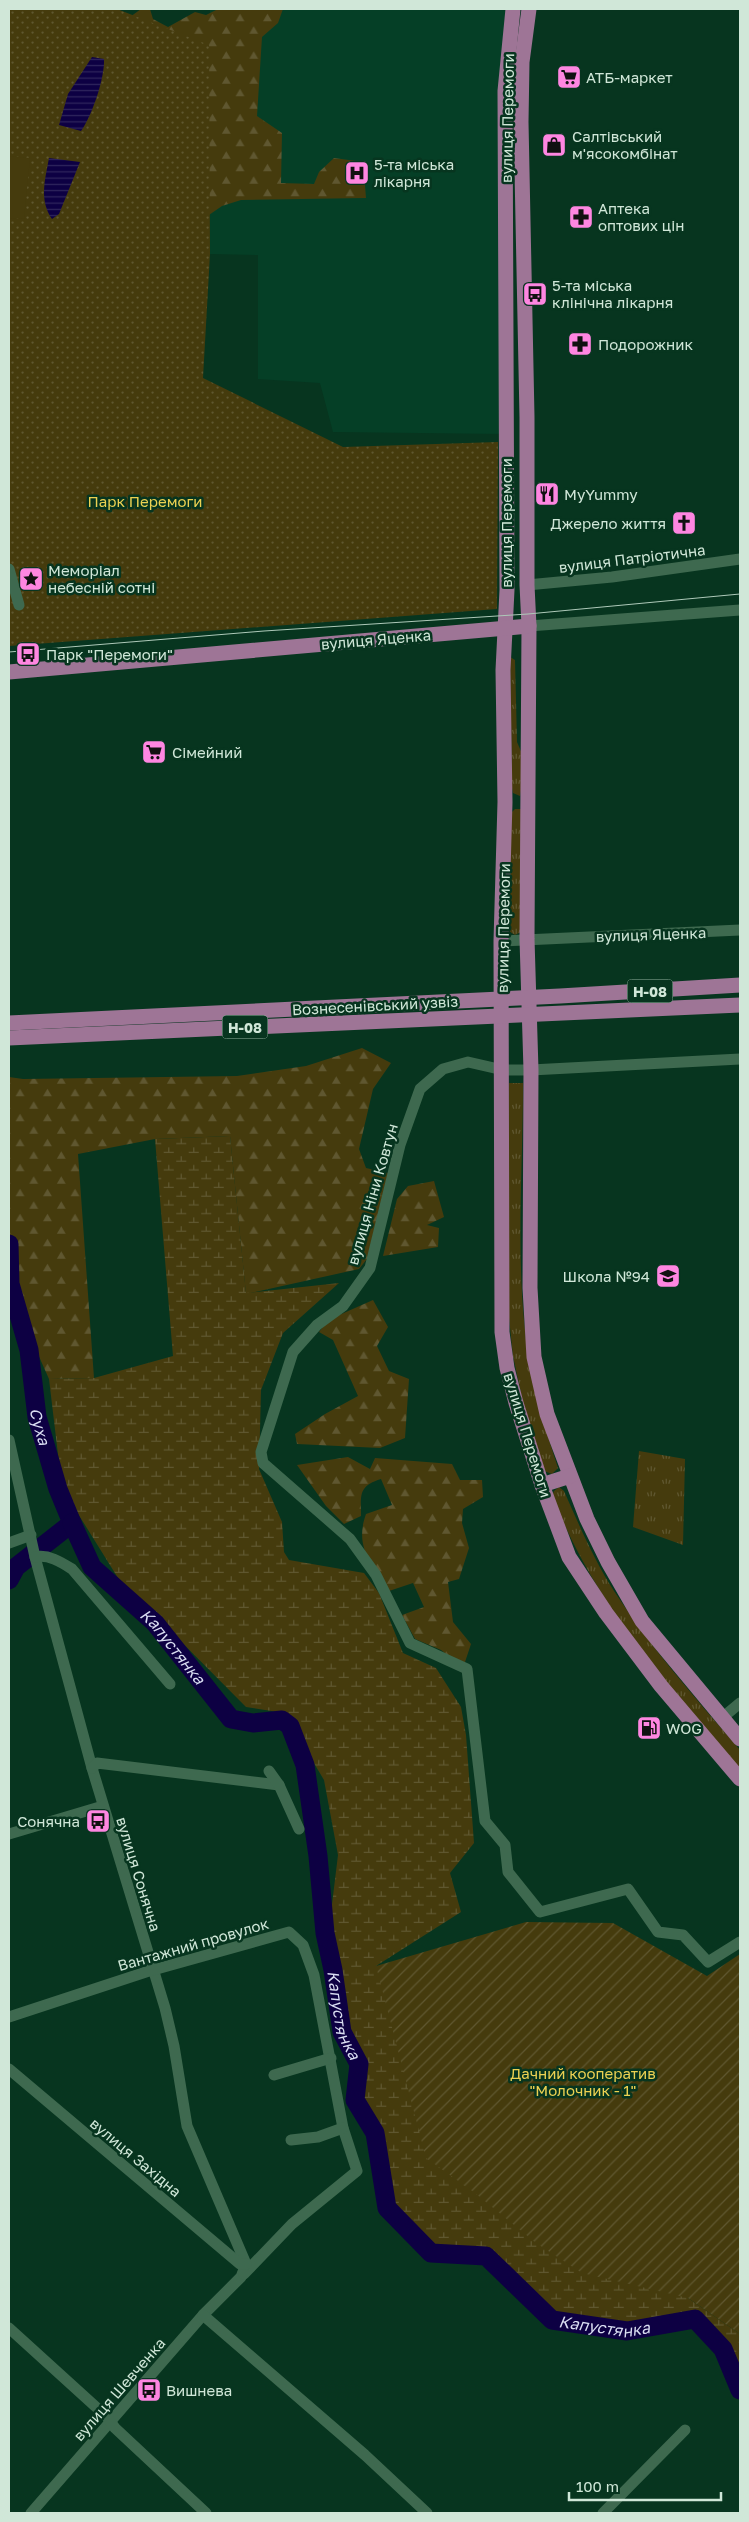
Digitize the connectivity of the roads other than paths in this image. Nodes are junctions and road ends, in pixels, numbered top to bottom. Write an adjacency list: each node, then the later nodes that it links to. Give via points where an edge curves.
1 (513, 9): 3 (main road, вулиця Перемоги, via 505,91)
2 (529, 9): 4 (main road, вулиця Перемоги, via 522,62 521,122)
3 (506, 425): 4 (main road); 11 (main road, вулиця Перемоги)
4 (527, 426): 7 (main road, вулиця Перемоги)
5 (740, 559): 7 (street, вулиця Патріотична)
6 (9, 569): 8 (street)
7 (527, 586): 10 (main road, вулиця Перемоги)
8 (20, 605)
9 (740, 610): 10 (street, вулиця Яценка)
10 (529, 626): 11 (main road, вулиця Яценка); 13 (main road, вулиця Перемоги)
11 (505, 628): 12 (main road, вулиця Яценка); 14 (main road, вулиця Перемоги)
12 (11, 672)
13 (530, 801): 14 (main road); 16 (main road, вулиця Перемоги)
14 (506, 802): 17 (main road, вулиця Перемоги)
15 (740, 930): 16 (street, вулиця Яценка)
16 (528, 939): 17 (street, вулиця Яценка); 23 (main road, вулиця Перемоги)
17 (502, 940): 22 (main road, вулиця Перемоги)
18 (740, 985): 20 (main road, Вознесенівський узвіз / Н-08)
19 (740, 1006): 20 (main road, Вознесенівський узвіз / Н-08, via 469,1018)
20 (15, 1030)
21 (740, 1059): 23 (street)
22 (503, 1070): 23 (street); 27 (main road, вулиця Перемоги, via 502,1332 516,1403); 42 (street, вулиця Ніни Ковтун, via 468,1062 442,1070 420,1089 400,1145 370,1268 343,1306 317,1325 293,1352 261,1452 263,1463 350,1539 376,1575 410,1643 467,1670 485,1821 505,1845 508,1872 540,1912 628,1889 658,1932 683,1934 708,1962)
23 (531, 1070): 26 (main road, вулиця Перемоги, via 530,1288 534,1357 548,1414)
24 (9, 1440): 25 (street, вулиця Сонячна)
25 (11, 1461): 28 (street, вулиця Сонячна)
26 (570, 1476): 27 (main road); 33 (main road, вулиця Перемоги, via 595,1536 642,1621)
27 (542, 1485): 37 (main road, вулиця Перемоги, via 569,1557 606,1613 661,1686)
28 (31, 1538): 29 (street); 30 (street, вулиця Сонячна)
29 (9, 1543)
30 (35, 1557): 31 (street, via 42,1556 72,1568); 35 (street, вулиця Сонячна)
31 (170, 1684)
32 (740, 1703): 33 (street)
33 (722, 1718): 34 (main road, вулиця Перемоги)
34 (740, 1739)
35 (92, 1768): 38 (street, via 98,1763); 39 (street, вулиця Сонячна)
36 (269, 1771): 38 (street)
37 (740, 1779)
38 (279, 1785): 40 (street)
39 (103, 1806): 41 (street); 43 (street, вулиця Сонячна)
40 (298, 1830)
41 (9, 1834)
42 (740, 1942)
43 (152, 1971): 44 (street, Вантажний провулок); 45 (street, Вантажний провулок, via 289,1932 303,1945 314,1975); 50 (street, вулиця Сонячна, via 174,2046 187,2126)
44 (9, 2017)
45 (331, 2058): 47 (street); 48 (street, Вантажний провулок)
46 (9, 2069): 50 (street, вулиця Західна, via 240,2264)
47 (274, 2075)
48 (343, 2128): 49 (street, via 318,2137); 51 (street, Вантажний провулок, via 357,2171 292,2224)
49 (291, 2140)
50 (246, 2264): 51 (street)
51 (241, 2277): 52 (street, вулиця Шевченка)
52 (203, 2315): 54 (street, вулиця Шевченка); 58 (street)
53 (9, 2328): 54 (street)
54 (110, 2422): 56 (street, вулиця Шевченка); 57 (street)
55 (685, 2430): 59 (street)
56 (31, 2513)
57 (206, 2513)
58 (427, 2513)
59 (602, 2513)

